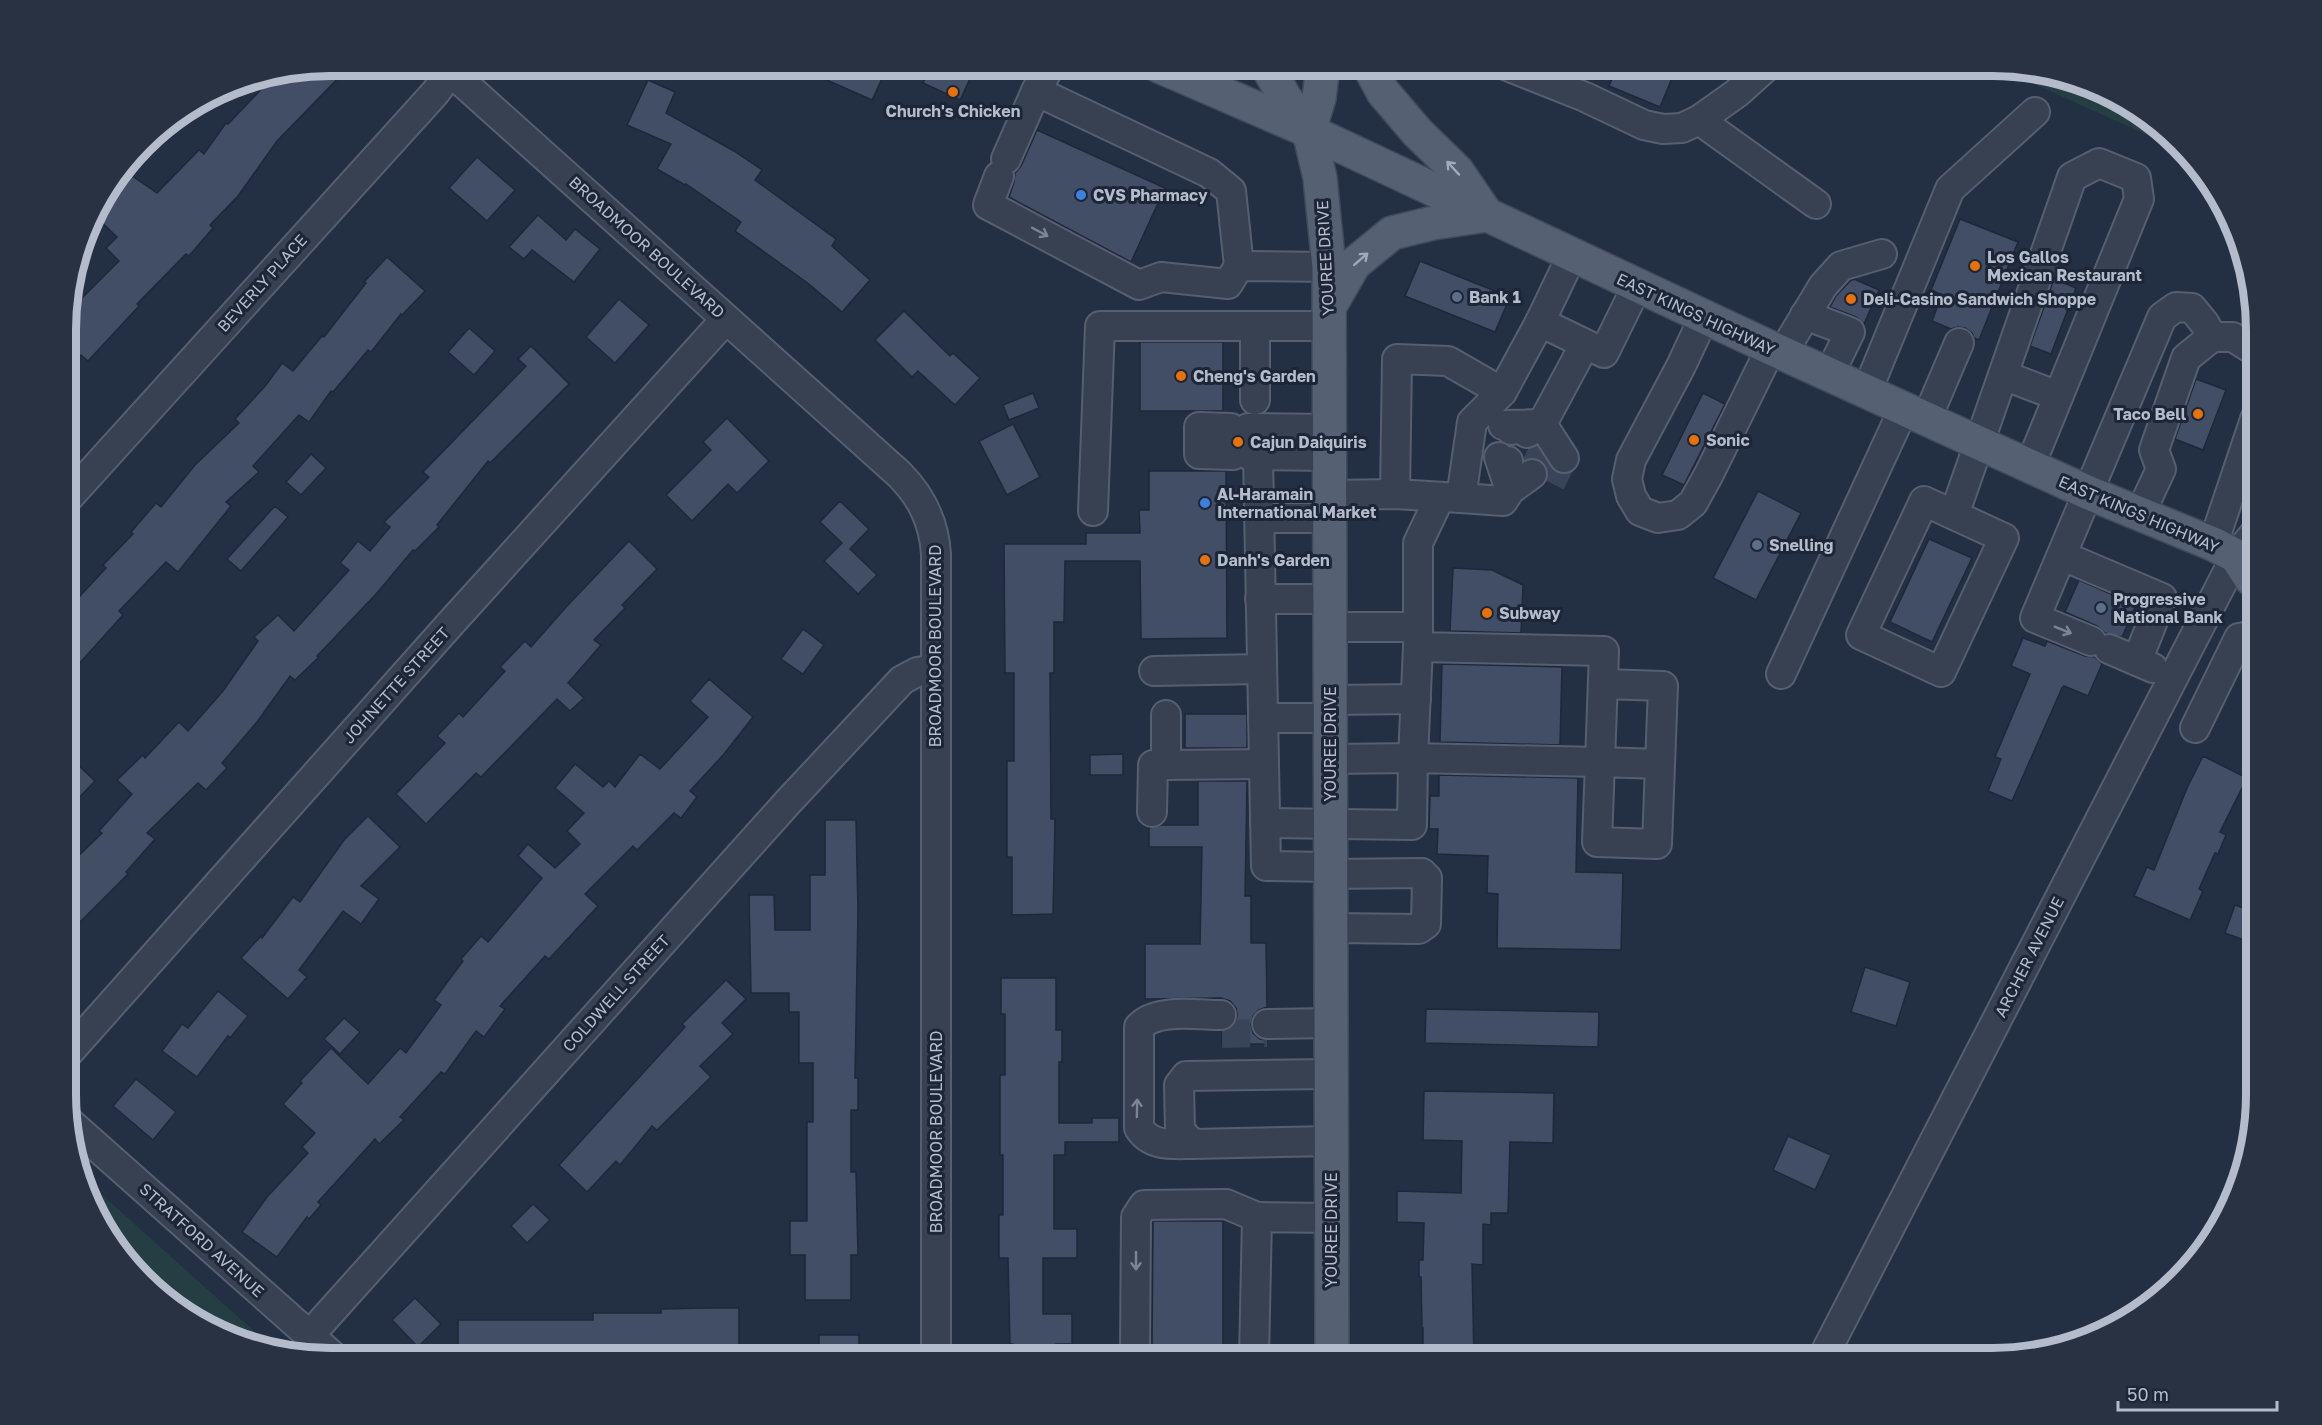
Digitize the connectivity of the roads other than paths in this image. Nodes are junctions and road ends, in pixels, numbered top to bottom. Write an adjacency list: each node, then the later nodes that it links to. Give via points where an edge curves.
1 (448, 76): 44 (street, BEVERLY PLACE)
2 (461, 76): 24 (street, BROADMOOR BOULEVARD)
3 (1044, 76): 10 (street)
4 (1183, 76): 13 (main road, EAST KINGS HIGHWAY)
5 (1273, 76): 13 (main road, YOUREE DRIVE)
6 (1322, 76): 13 (main road)
7 (1374, 76): 15 (main road, one-way to 7, via 1457,171 1417,132)
8 (1532, 76): 12 (street, via 1644,125 1682,128)
9 (1756, 76): 12 (street)
10 (1036, 91): 18 (street, via 1209,173 1232,191); 18 (street, one-way to 18, via 988,205 1139,285 1161,277 1228,284)
11 (2035, 112): 35 (street, via 1950,189)
12 (1699, 120): 14 (street)
13 (1309, 131): 15 (main road, EAST KINGS HIGHWAY); 19 (main road, YOUREE DRIVE, via 1320,178)
14 (1816, 204)
15 (1486, 215): 17 (main road, EAST KINGS HIGHWAY); 22 (main road, one-way to 15, via 1354,264 1392,233)
16 (1882, 254): 21 (street, via 1840,266)
17 (1572, 255): 20 (main road, EAST KINGS HIGHWAY); 25 (street)
18 (1239, 266): 19 (street)
19 (1329, 267): 22 (main road, YOUREE DRIVE)
20 (1637, 286): 23 (main road, EAST KINGS HIGHWAY); 29 (street, via 1604,353)
21 (1805, 315): 31 (street); 32 (street, via 1850,332)
22 (1329, 317): 26 (street); 40 (main road, YOUREE DRIVE)
23 (1704, 317): 31 (main road, EAST KINGS HIGHWAY); 31 (street, via 1631,460 1627,479 1640,511 1658,518 1678,515 1693,502)
24 (726, 319): 62 (street, BROADMOOR BOULEVARD, via 919,496 935,536); 87 (street, JOHNETTE STREET)
25 (1540, 322): 29 (street); 34 (street)
26 (1255, 326): 37 (street); 50 (street, via 1100,326)
27 (2212, 337): 30 (street, via 2233,337); 45 (street, via 2192,308 2176,307 2162,316); 51 (street, via 2186,358 2154,450 2161,469)
28 (1959, 343): 38 (street)
29 (1585, 344): 39 (street)
30 (2246, 345)
31 (1777, 351): 32 (main road, EAST KINGS HIGHWAY)
32 (1829, 375): 35 (main road, EAST KINGS HIGHWAY)
33 (2003, 375): 36 (street); 36 (street, via 2072,177 2099,163 2136,178 2139,199); 41 (street)
34 (1502, 392): 46 (street, via 1448,361 1397,359); 48 (street, via 1473,422)
35 (1867, 392): 38 (main road, EAST KINGS HIGHWAY)
36 (2058, 396): 42 (street)
37 (1255, 400)
38 (1915, 413): 41 (main road, EAST KINGS HIGHWAY); 65 (street)
39 (1534, 439)
40 (1329, 442): 49 (main road, YOUREE DRIVE); 53 (street, via 1244,444)
41 (1979, 443): 42 (main road, EAST KINGS HIGHWAY); 52 (street)
42 (2030, 466): 45 (main road, EAST KINGS HIGHWAY)
43 (1519, 471): 48 (street, via 1503,501)
44 (76, 489)
45 (2089, 493): 51 (main road, EAST KINGS HIGHWAY); 55 (street)
46 (1395, 494): 48 (street); 49 (street)
47 (2246, 496): 54 (street, ARCHER AVENUE)
48 (1450, 497): 59 (street, via 1418,543)
49 (1330, 507): 53 (street); 58 (main road, YOUREE DRIVE)
50 (1093, 511)
51 (2140, 514): 54 (main road, EAST KINGS HIGHWAY)
52 (1954, 515): 52 (street, via 1924,501 1861,635 1941,672 2004,538)
53 (1259, 518): 57 (street)
54 (2240, 547): 56 (main road, EAST KINGS HIGHWAY); 66 (street, ARCHER AVENUE)
55 (2063, 556): 61 (street, via 2162,598); 61 (street, one-way to 61, via 2035,618)
56 (2246, 563)
57 (1260, 599): 58 (street); 63 (street)
58 (1330, 613): 59 (street); 70 (main road, YOUREE DRIVE)
59 (1418, 637): 68 (street, via 1604,651); 69 (street)
60 (2246, 637): 67 (street, via 2239,638)
61 (2137, 661): 66 (street)
62 (935, 669): 94 (street, COLDWELL STREET, via 902,680); 96 (street, BROADMOOR BOULEVARD)
63 (1262, 669): 64 (street); 72 (street)
64 (1154, 671)
65 (1781, 674)
66 (2176, 675): 67 (street); 67 (street, via 2200,718); 100 (street, ARCHER AVENUE)
67 (2219, 677)
68 (1604, 684): 75 (street); 77 (street, via 1663,686)
69 (1416, 699): 70 (street); 73 (street)
70 (1330, 709): 72 (street); 74 (main road, YOUREE DRIVE)
71 (1166, 715): 78 (street)
72 (1263, 717): 76 (street)
73 (1413, 758): 74 (street); 75 (street); 81 (street, via 1412,825)
74 (1330, 759): 81 (main road, YOUREE DRIVE)
75 (1600, 762): 77 (street); 77 (street, via 1597,842 1657,844)
76 (1264, 764): 78 (street); 80 (street)
77 (1660, 764)
78 (1166, 765): 79 (street, via 1153,765)
79 (1152, 812)
80 (1265, 822): 81 (street); 82 (street, via 1266,866)
81 (1330, 823): 82 (main road, YOUREE DRIVE)
82 (1330, 870): 83 (main road, YOUREE DRIVE); 83 (street, via 1422,873 1427,878 1426,924 1419,929)
83 (1330, 928): 84 (main road, YOUREE DRIVE)
84 (1330, 1023): 86 (street); 88 (main road, YOUREE DRIVE)
85 (1221, 1024): 91 (street, one-way to 85, via 1159,1144 1139,1128 1139,1027 1156,1015)
86 (1272, 1024)
87 (76, 1044)
88 (1331, 1074): 90 (main road, YOUREE DRIVE); 91 (street, via 1186,1076 1179,1084 1180,1131)
89 (79, 1130): 94 (street, STRATFORD AVENUE)
90 (1331, 1142): 91 (street); 93 (main road, YOUREE DRIVE)
91 (1192, 1144)
92 (1257, 1218): 93 (street); 97 (street, one-way to 97, via 1226,1204 1144,1205 1136,1218); 98 (street)
93 (1331, 1218): 99 (main road, YOUREE DRIVE)
94 (309, 1336): 95 (street, STRATFORD AVENUE)
95 (323, 1348)
96 (936, 1348)
97 (1135, 1348)
98 (1254, 1348)
99 (1332, 1348)
100 (1828, 1348)

